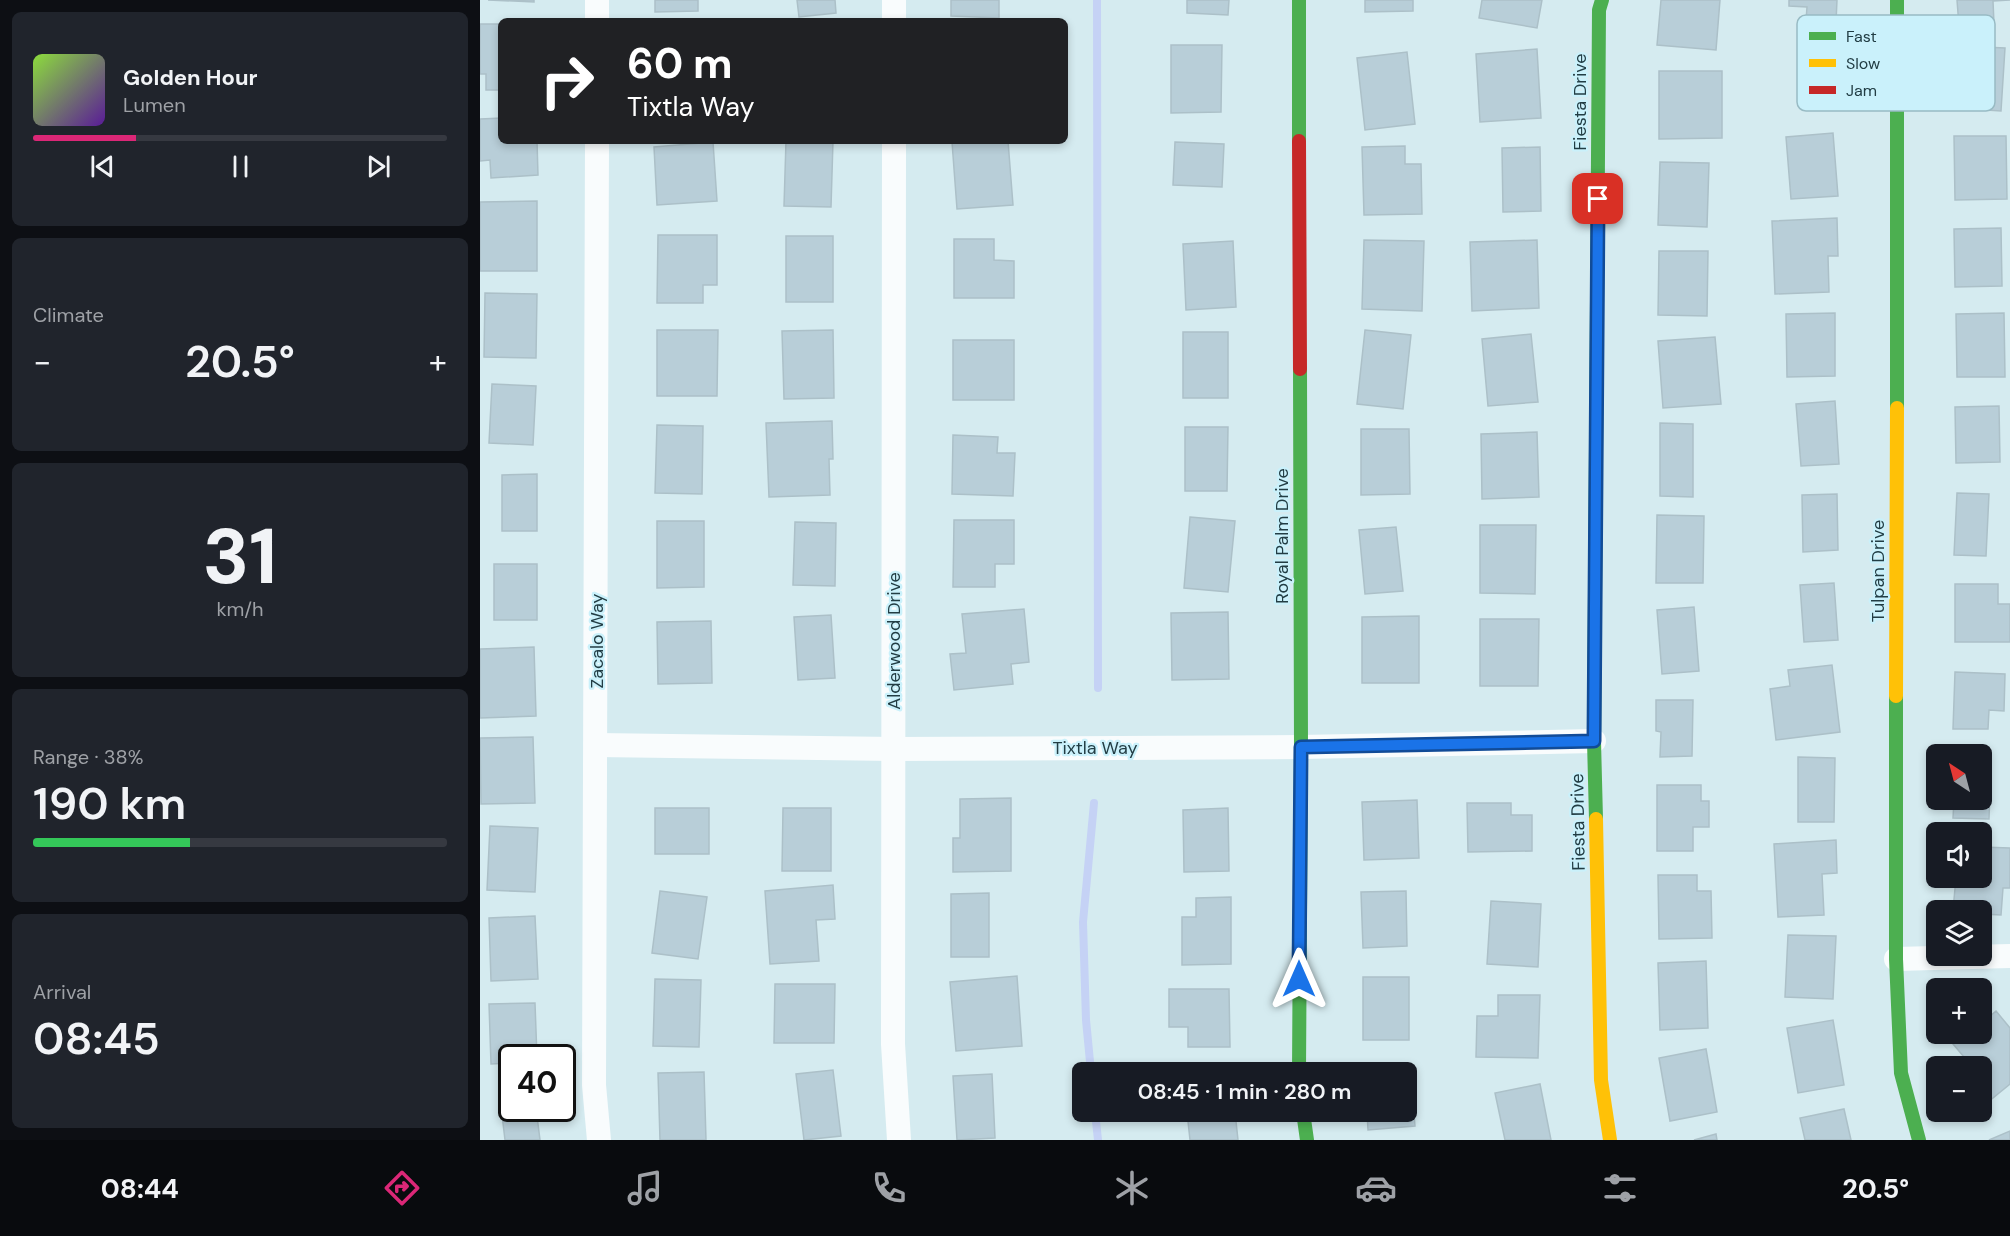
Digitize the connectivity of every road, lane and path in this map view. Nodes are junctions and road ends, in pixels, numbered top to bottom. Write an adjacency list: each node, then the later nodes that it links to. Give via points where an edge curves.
1 (597, 0): 7 (street)
2 (894, 0): 8 (street)
3 (1299, 0): 14 (street, Royal Palm Drive)
4 (1602, 0): 12 (street, Fiesta Drive)
5 (1897, 0): 6 (street, Tulpan Drive)
6 (1897, 15)
7 (597, 18)
8 (894, 18)
9 (1897, 111): 17 (street, Tulpan Drive)
10 (597, 144): 13 (street, Zacalo Way)
11 (894, 144): 15 (street, Alderwood Drive)
12 (1594, 741): 14 (street, Tixtla Way); 23 (street, Fiesta Drive, via 1601,1080)
13 (597, 745): 15 (street, Tixtla Way); 20 (street, Zacalo Way, via 594,1085)
14 (1301, 747): 15 (street, Tixtla Way); 18 (street, Royal Palm Drive)
15 (894, 749): 21 (street, Alderwood Drive, via 892,1044)
16 (2010, 956): 17 (street)
17 (1896, 958): 24 (street, Tulpan Drive, via 1901,1073)
18 (1299, 1062)
19 (1304, 1122): 22 (street)
20 (599, 1140)
21 (899, 1140)
22 (1307, 1140)
23 (1610, 1140)
24 (1919, 1140)

